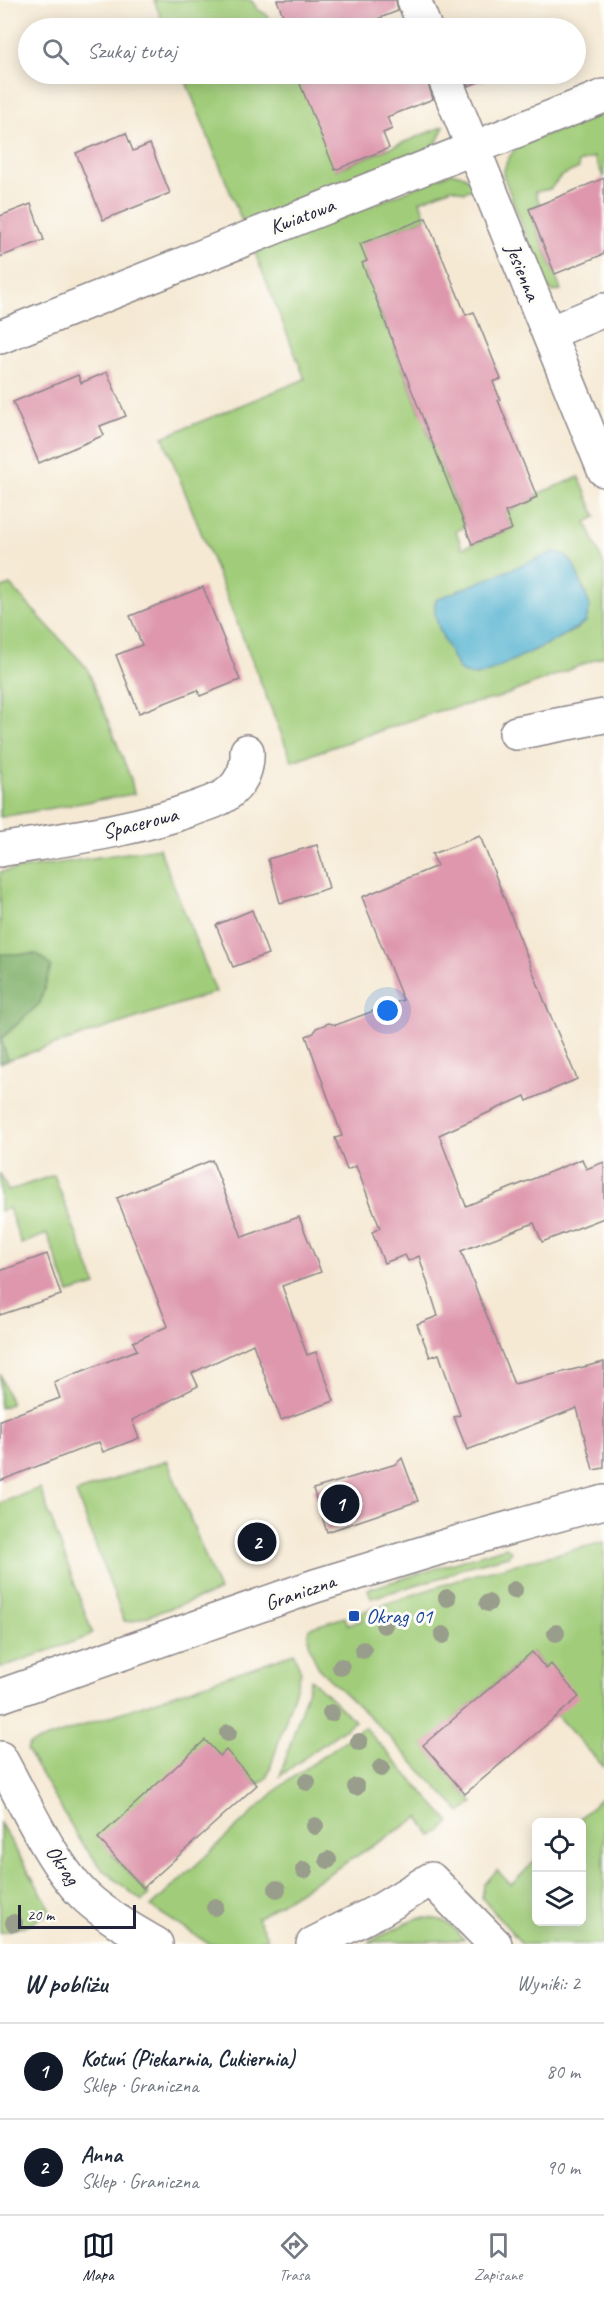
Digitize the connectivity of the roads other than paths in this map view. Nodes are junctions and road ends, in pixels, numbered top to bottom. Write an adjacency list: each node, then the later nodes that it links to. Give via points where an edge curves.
1 (414, 0): 2 (street)
2 (421, 18)
3 (447, 84): 5 (street, Jesienna)
4 (604, 96): 5 (street, Kwiatowa)
5 (473, 148): 7 (street, Jesienna); 8 (street, Kwiatowa)
6 (604, 310): 7 (street)
7 (549, 333): 9 (street, Jesienna)
8 (0, 337)
9 (604, 471)
10 (604, 716): 11 (street)
11 (516, 733)
12 (247, 751): 13 (street, Spacerowa, via 248,765 240,780 231,792 216,801 123,829)
13 (0, 850)
14 (596, 1508): 15 (street, Graniczna, via 315,1586)
15 (0, 1696)
16 (0, 1758): 17 (street, Okrąg, via 56,1858 85,1896 121,1924)
17 (156, 1944)
18 (313, 1944): 19 (street, via 431,1880)
19 (495, 1944)

